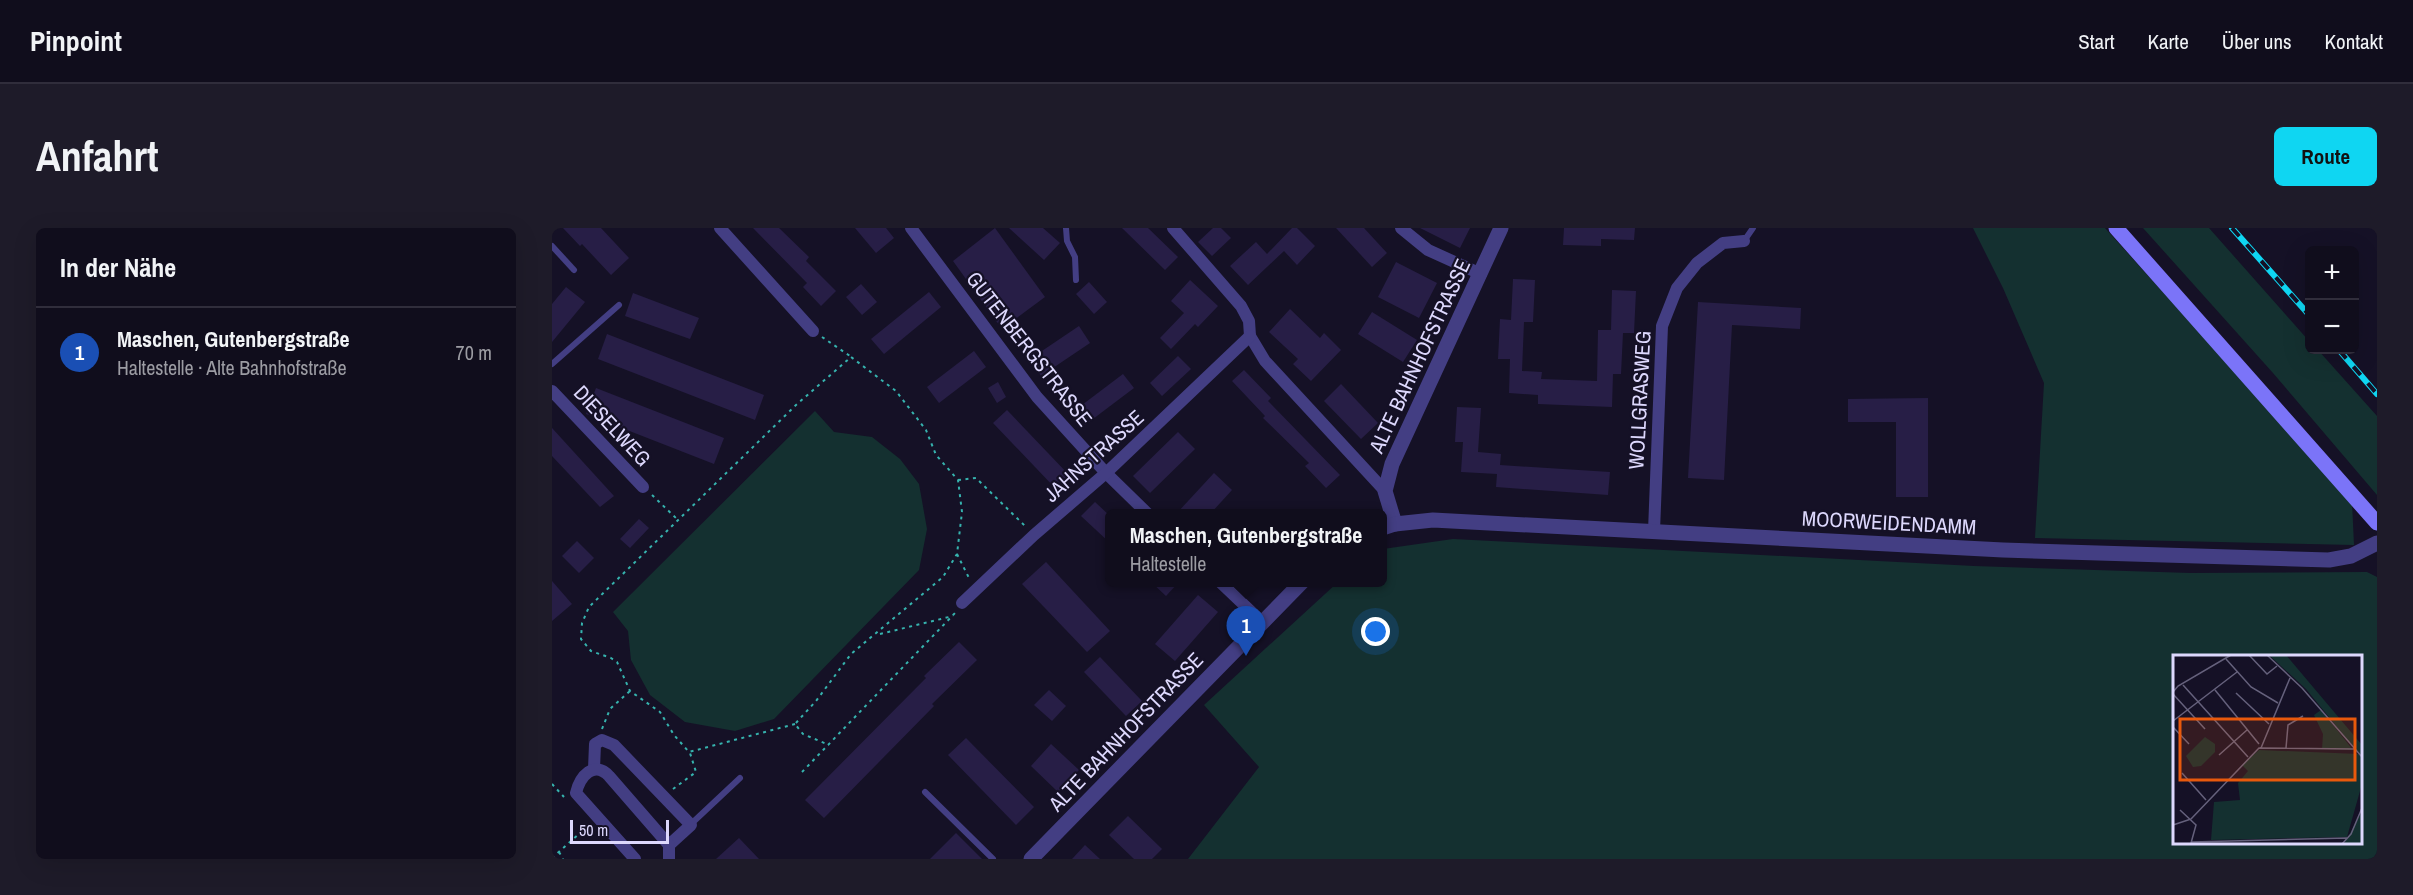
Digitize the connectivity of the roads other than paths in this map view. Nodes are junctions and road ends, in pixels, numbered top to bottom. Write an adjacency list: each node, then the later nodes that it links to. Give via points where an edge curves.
1 (720, 228): 15 (street)
2 (911, 228): 19 (street, GUTENBERGSTRASSE, via 1037,397)
3 (1066, 228): 13 (lane, via 1075,257)
4 (1173, 228): 16 (street, via 1240,306 1249,321)
5 (1401, 228): 12 (street, via 1428,250)
6 (1501, 228): 12 (street, ALTE BAHNHOFSTRASSE)
7 (1753, 228): 9 (lane)
8 (2116, 228): 23 (main road)
9 (1744, 241): 25 (street, WOLLGRASWEG, via 1723,243 1697,263 1677,288 1662,326)
10 (552, 246): 11 (lane)
11 (574, 270)
12 (1480, 273): 21 (street, ALTE BAHNHOFSTRASSE, via 1392,464)
13 (1076, 280)
14 (620, 305): 17 (lane)
15 (813, 330)
16 (1251, 336): 19 (street, JAHNSTRASSE); 21 (street, via 1265,362)
17 (552, 364)
18 (552, 391): 20 (street, DIESELWEG)
19 (1106, 473): 22 (street, GUTENBERGSTRASSE); 29 (street, JAHNSTRASSE)
20 (643, 487)
21 (1385, 491): 24 (street)
22 (1144, 509)
23 (2377, 523)
24 (1389, 526): 25 (street, MOORWEIDENDAMM, via 1433,520)
25 (1654, 531): 26 (street, MOORWEIDENDAMM, via 2003,550 2329,560 2351,556)
26 (2377, 543)
27 (1225, 587): 30 (street)
28 (1297, 587): 30 (street, ALTE BAHNHOFSTRASSE)
29 (962, 603)
30 (1262, 622): 39 (street, ALTE BAHNHOFSTRASSE)
31 (594, 769): 34 (street, via 595,744 602,740 614,745); 35 (street, via 605,772); 36 (street, via 583,776 576,793)
32 (740, 778): 34 (lane)
33 (925, 792): 38 (lane)
34 (691, 825): 35 (street)
35 (669, 845): 37 (street)
36 (635, 859)
37 (669, 859)
38 (993, 859)
39 (1031, 859)

